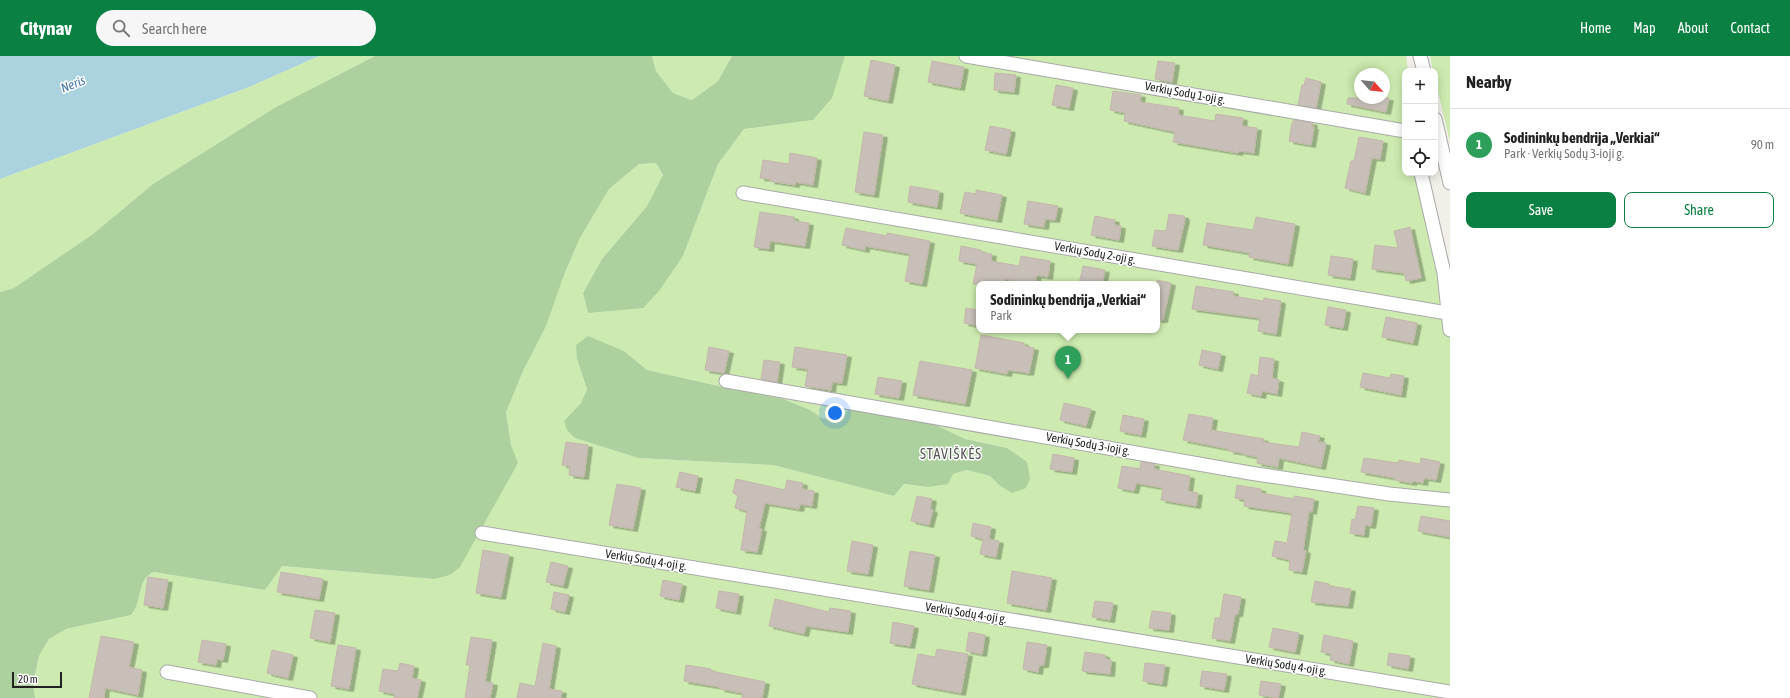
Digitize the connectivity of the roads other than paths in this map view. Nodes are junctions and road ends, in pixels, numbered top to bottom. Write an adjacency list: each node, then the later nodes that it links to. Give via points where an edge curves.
1 (966, 56): 4 (street, Verkių Sodų 1-oji g.)
2 (1420, 56): 3 (street)
3 (1423, 68)
4 (1402, 130)
5 (1438, 132): 7 (street)
6 (1422, 176): 9 (street, via 1444,273)
7 (1450, 183)
8 (743, 193): 9 (street, Verkių Sodų 2-oji g.)
9 (1447, 312): 10 (street)
10 (1450, 330)
11 (726, 381): 12 (street, Verkių Sodų 3-ioji g., via 1250,472 1389,494)
12 (1450, 500)
13 (482, 534): 15 (street, Verkių Sodų 4-oji g.)
14 (168, 672): 16 (street)
15 (1450, 692)
16 (310, 698)

